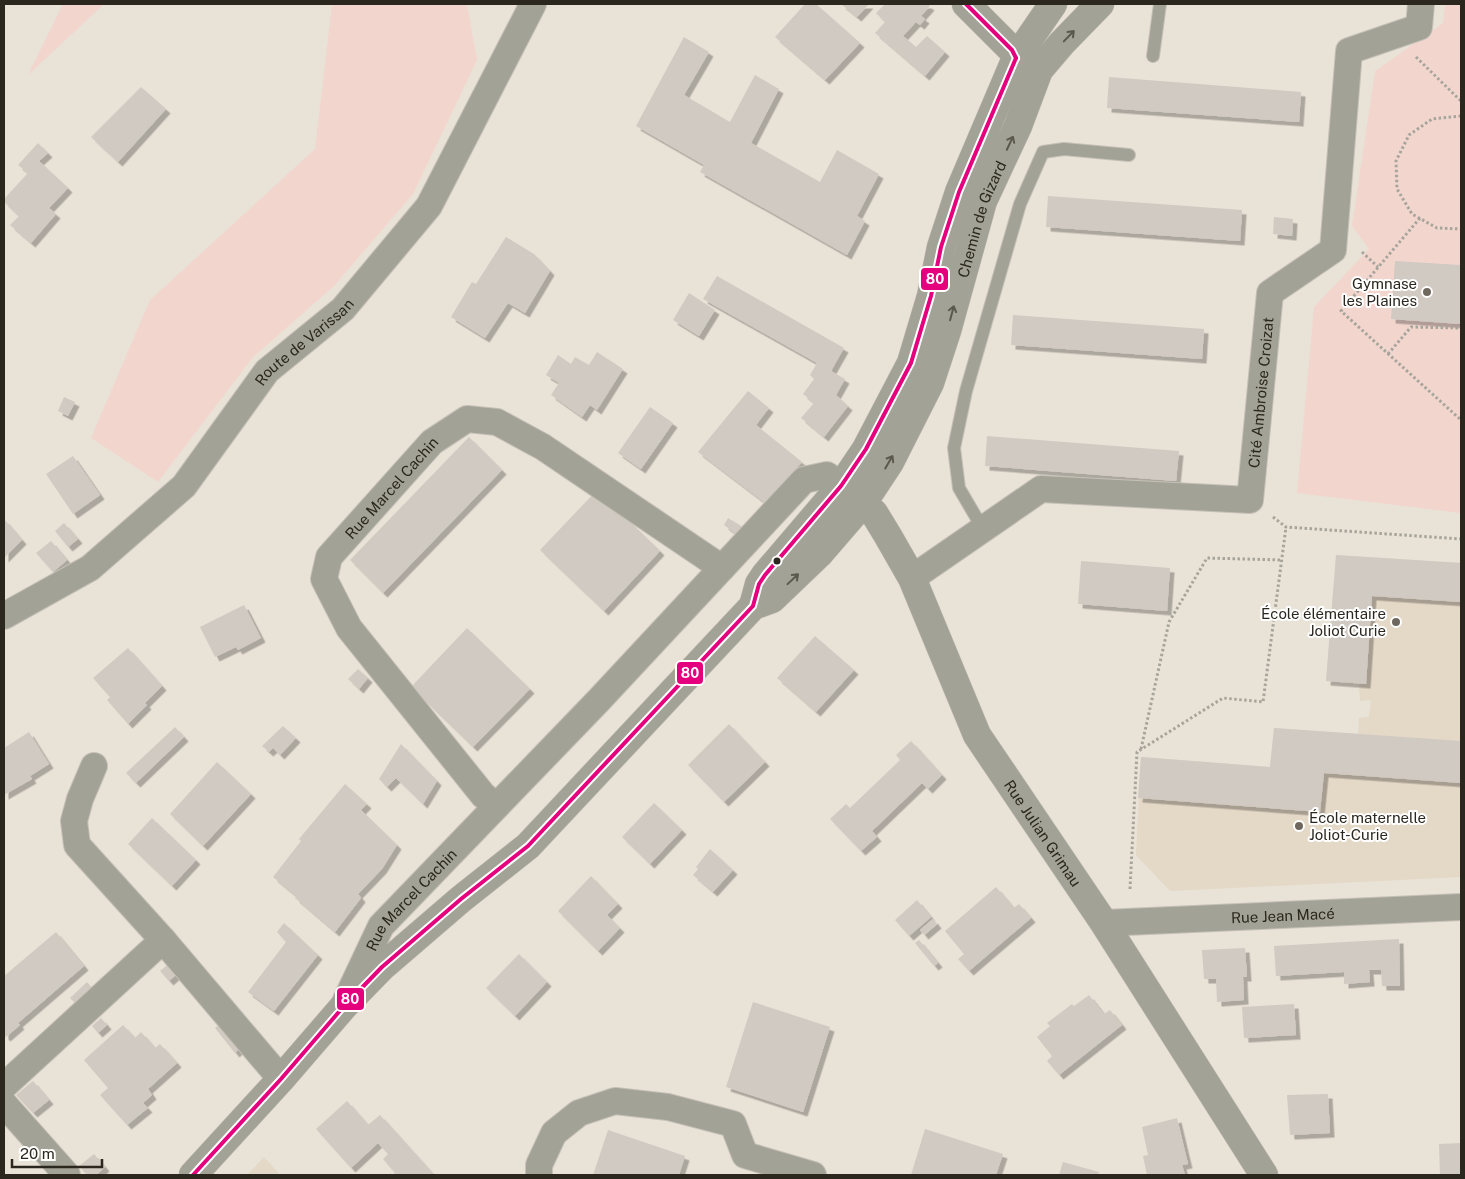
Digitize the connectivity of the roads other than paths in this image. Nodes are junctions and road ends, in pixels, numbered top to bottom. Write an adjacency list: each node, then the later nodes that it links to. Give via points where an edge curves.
1 (533, 4): 16 (street, Route de Varissan, via 429,206 343,309 267,371 184,486 90,568)
2 (966, 4): 8 (street)
3 (1053, 4): 8 (street, Chemin de Gizard)
4 (1100, 4): 8 (street, Chemin de Gizard, one-way to 4, via 1062,43)
5 (1160, 4): 7 (lane)
6 (1421, 4): 12 (street, Cité Ambroise Croizat, via 1419,27 1349,51 1333,250 1270,293 1250,500 1041,489)
7 (1153, 56)
8 (1028, 64): 10 (street, Chemin de Gizard, via 959,192 911,363 866,449); 11 (street, Chemin de Gizard, one-way to 8, via 890,462 930,384 983,201 1018,126)
9 (1129, 155): 12 (lane, via 1064,149 1043,152 1020,204 966,391 954,448 959,488)
10 (840, 486): 11 (street, Rue Julian Grimau); 13 (street, Rue Marcel Cachin, via 827,475 804,480); 15 (street, Rue Marcel Cachin, via 765,575)
11 (863, 503): 14 (street, Rue Julian Grimau, via 874,513); 15 (street, Rue Marcel Cachin, one-way to 11, via 772,599 819,554)
12 (983, 529): 14 (street)
13 (722, 568): 18 (street, Rue Marcel Cachin); 18 (street, Rue Marcel Cachin, via 543,447 498,422 467,419 432,442 329,558 324,579 349,628 477,788)
14 (912, 578): 20 (street, Rue Julian Grimau, via 977,734)
15 (753, 606): 22 (street, Rue Marcel Cachin, via 528,846 382,967)
16 (4, 616)
17 (94, 766): 21 (street, via 74,821 77,845)
18 (496, 806): 22 (street, Rue Marcel Cachin, via 381,926)
19 (1461, 907): 20 (street, Rue Jean Macé)
20 (1104, 923): 30 (street, Rue Julian Grimau)
21 (163, 940): 23 (street); 24 (street)
22 (344, 1006): 23 (street, Rue Marcel Cachin)
23 (281, 1079): 27 (street, Rue Marcel Cachin)
24 (4, 1086)
25 (4, 1104): 26 (street)
26 (67, 1175)
27 (193, 1175)
28 (539, 1175): 29 (street, via 539,1165 554,1133 579,1113 615,1100 668,1107 734,1124 745,1155)
29 (813, 1175)
30 (1264, 1175)

